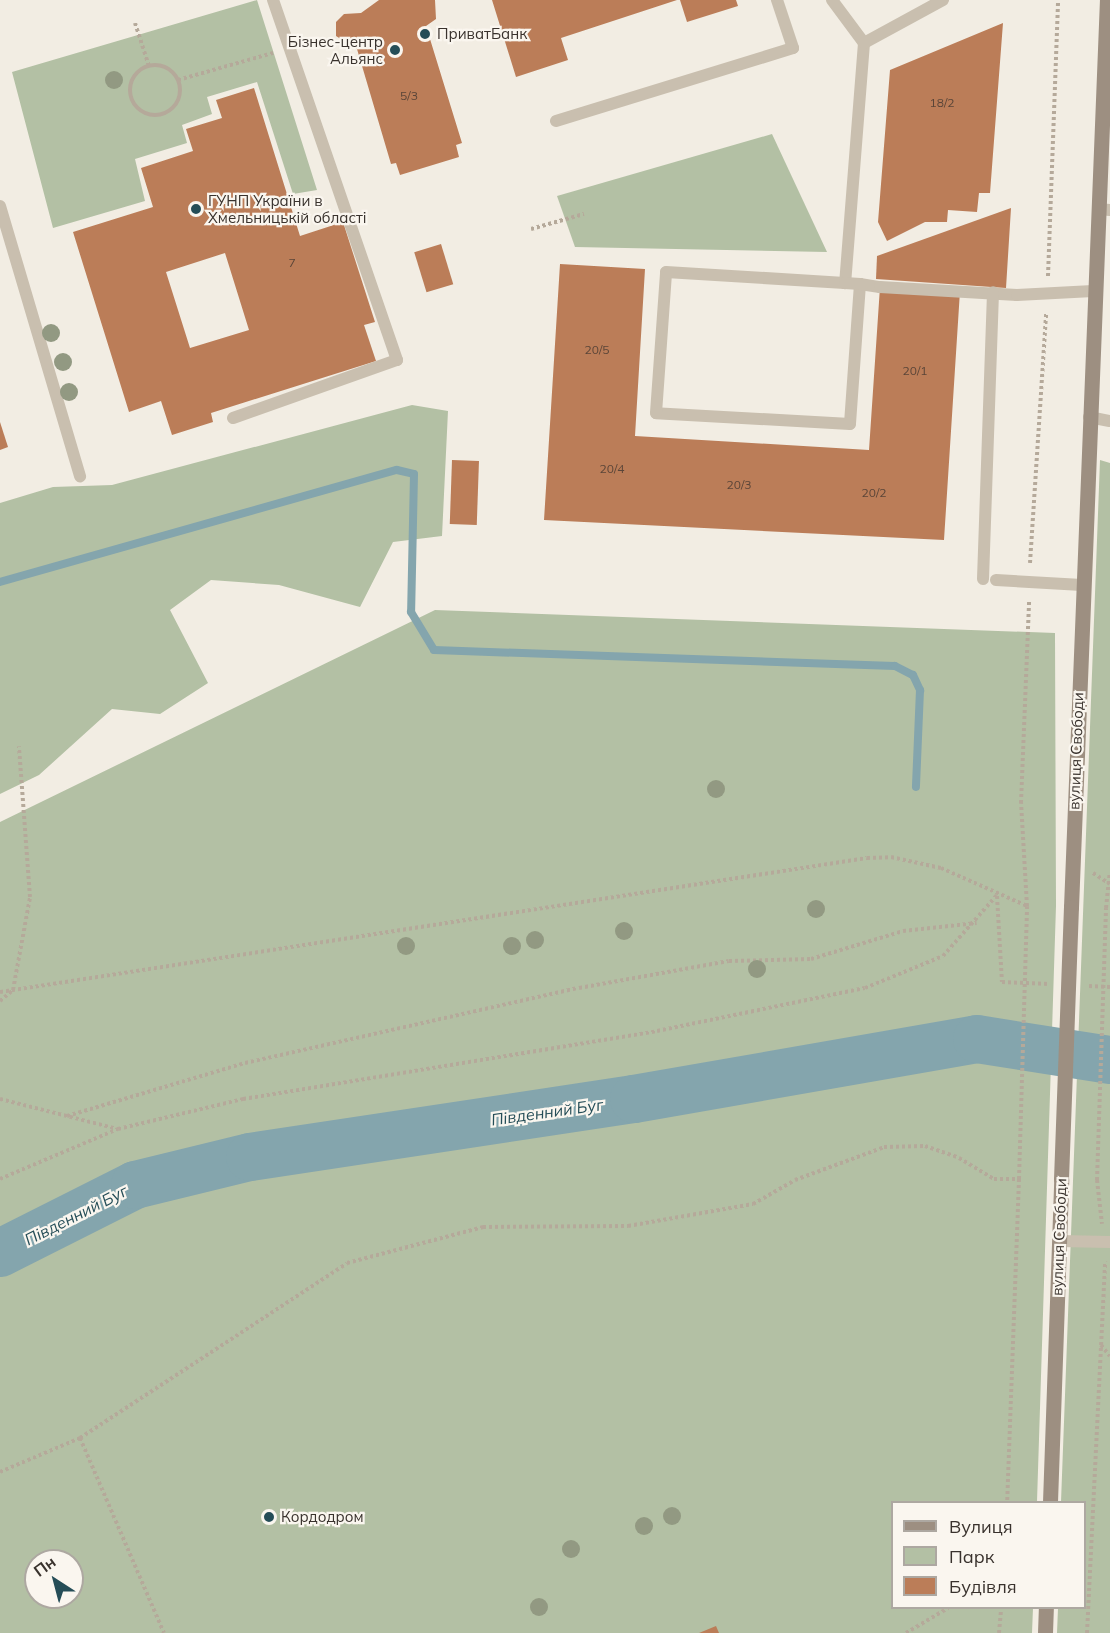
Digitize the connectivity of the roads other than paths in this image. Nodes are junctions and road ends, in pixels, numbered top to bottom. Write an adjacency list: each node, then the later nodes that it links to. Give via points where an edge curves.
1 (273, 0): 16 (lane, via 397,360)
2 (777, 0): 8 (lane, via 793,48)
3 (832, 0): 7 (lane)
4 (943, 0): 7 (lane)
5 (1107, 0): 6 (main road, вулиця Свободи)
6 (1108, 38): 10 (main road, вулиця Свободи)
7 (864, 44): 11 (lane)
8 (556, 121)
9 (0, 206): 18 (lane)
10 (1104, 209): 13 (main road, вулиця Свободи)
11 (845, 283): 12 (lane); 12 (lane, via 666,272 656,413 850,424)
12 (860, 284): 14 (lane)
13 (1093, 291): 14 (lane); 15 (main road, вулиця Свободи)
14 (993, 292): 19 (lane)
15 (1089, 417): 17 (lane); 21 (main road, вулиця Свободи)
16 (233, 418)
17 (1110, 421)
18 (80, 476)
19 (983, 579)
20 (996, 580): 21 (lane)
21 (1082, 585): 22 (main road, вулиця Свободи, bridge)
22 (1059, 1241): 23 (lane); 24 (main road, вулиця Свободи)
23 (1108, 1242)
24 (1050, 1501)
25 (1046, 1609): 26 (main road)
26 (1045, 1633)

